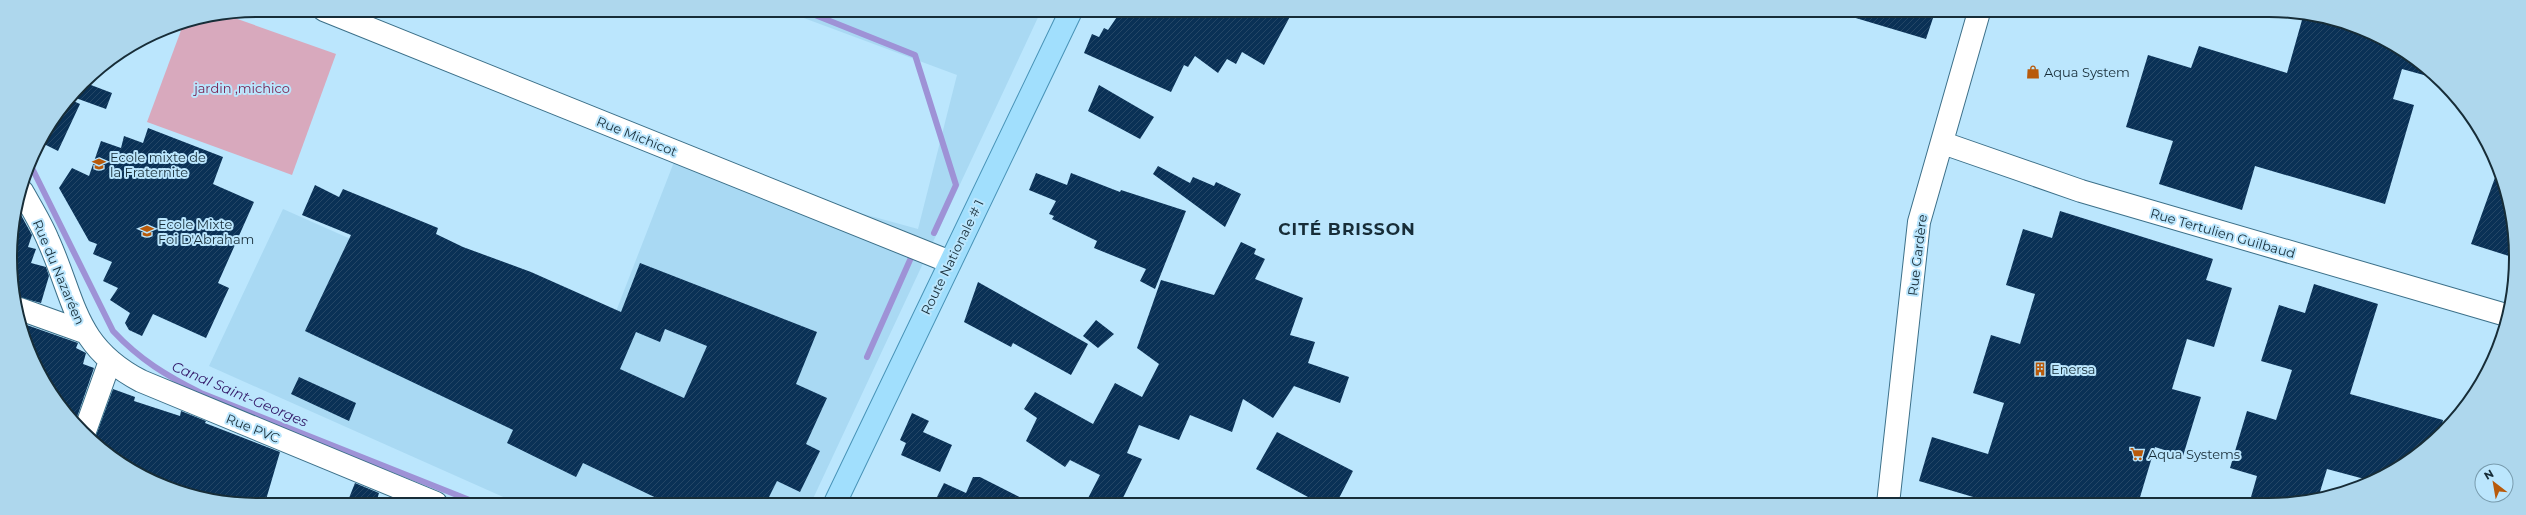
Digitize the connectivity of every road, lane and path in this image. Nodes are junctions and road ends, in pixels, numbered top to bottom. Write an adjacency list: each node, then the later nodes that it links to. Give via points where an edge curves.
1 (341, 17): 6 (street, Rue Michicot)
2 (1068, 17): 6 (main road, Route Nationale # 1)
3 (1978, 17): 4 (street, Rue Gardère)
4 (1943, 143): 8 (street, Rue Tertulien Guilbaud, via 2081,191); 14 (street, Rue Gardère, via 1919,222)
5 (25, 196): 9 (street, Rue du Nazaréen, via 52,238)
6 (950, 262): 13 (main road, Route Nationale # 1)
7 (23, 310): 9 (street)
8 (2502, 314)
9 (90, 328): 10 (street, Rue PVC)
10 (110, 361): 11 (street); 12 (street, Rue PVC, via 142,381)
11 (86, 427)
12 (424, 498)
13 (837, 498)
14 (1889, 498)

